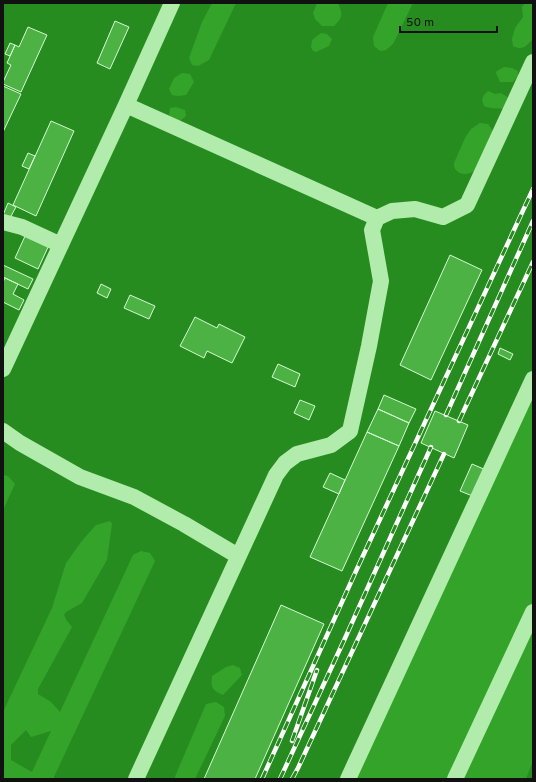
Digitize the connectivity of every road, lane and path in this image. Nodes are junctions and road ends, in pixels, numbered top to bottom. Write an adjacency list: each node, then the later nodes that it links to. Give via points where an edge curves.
1 (172, 3): 3 (street)
2 (533, 62): 4 (street, via 466,205 443,217 416,209 392,211)
3 (126, 104): 4 (street); 6 (street)
4 (377, 218): 10 (street, via 372,230 381,281 350,431 331,445 297,454 285,463 276,476)
5 (3, 222): 6 (street, via 22,227)
6 (61, 245): 7 (street)
7 (3, 369)
8 (533, 379): 13 (street)
9 (3, 431): 10 (street, via 80,477 134,497)
10 (238, 556): 12 (street)
11 (533, 612): 14 (street)
12 (136, 779)
13 (348, 779)
14 (455, 779)

